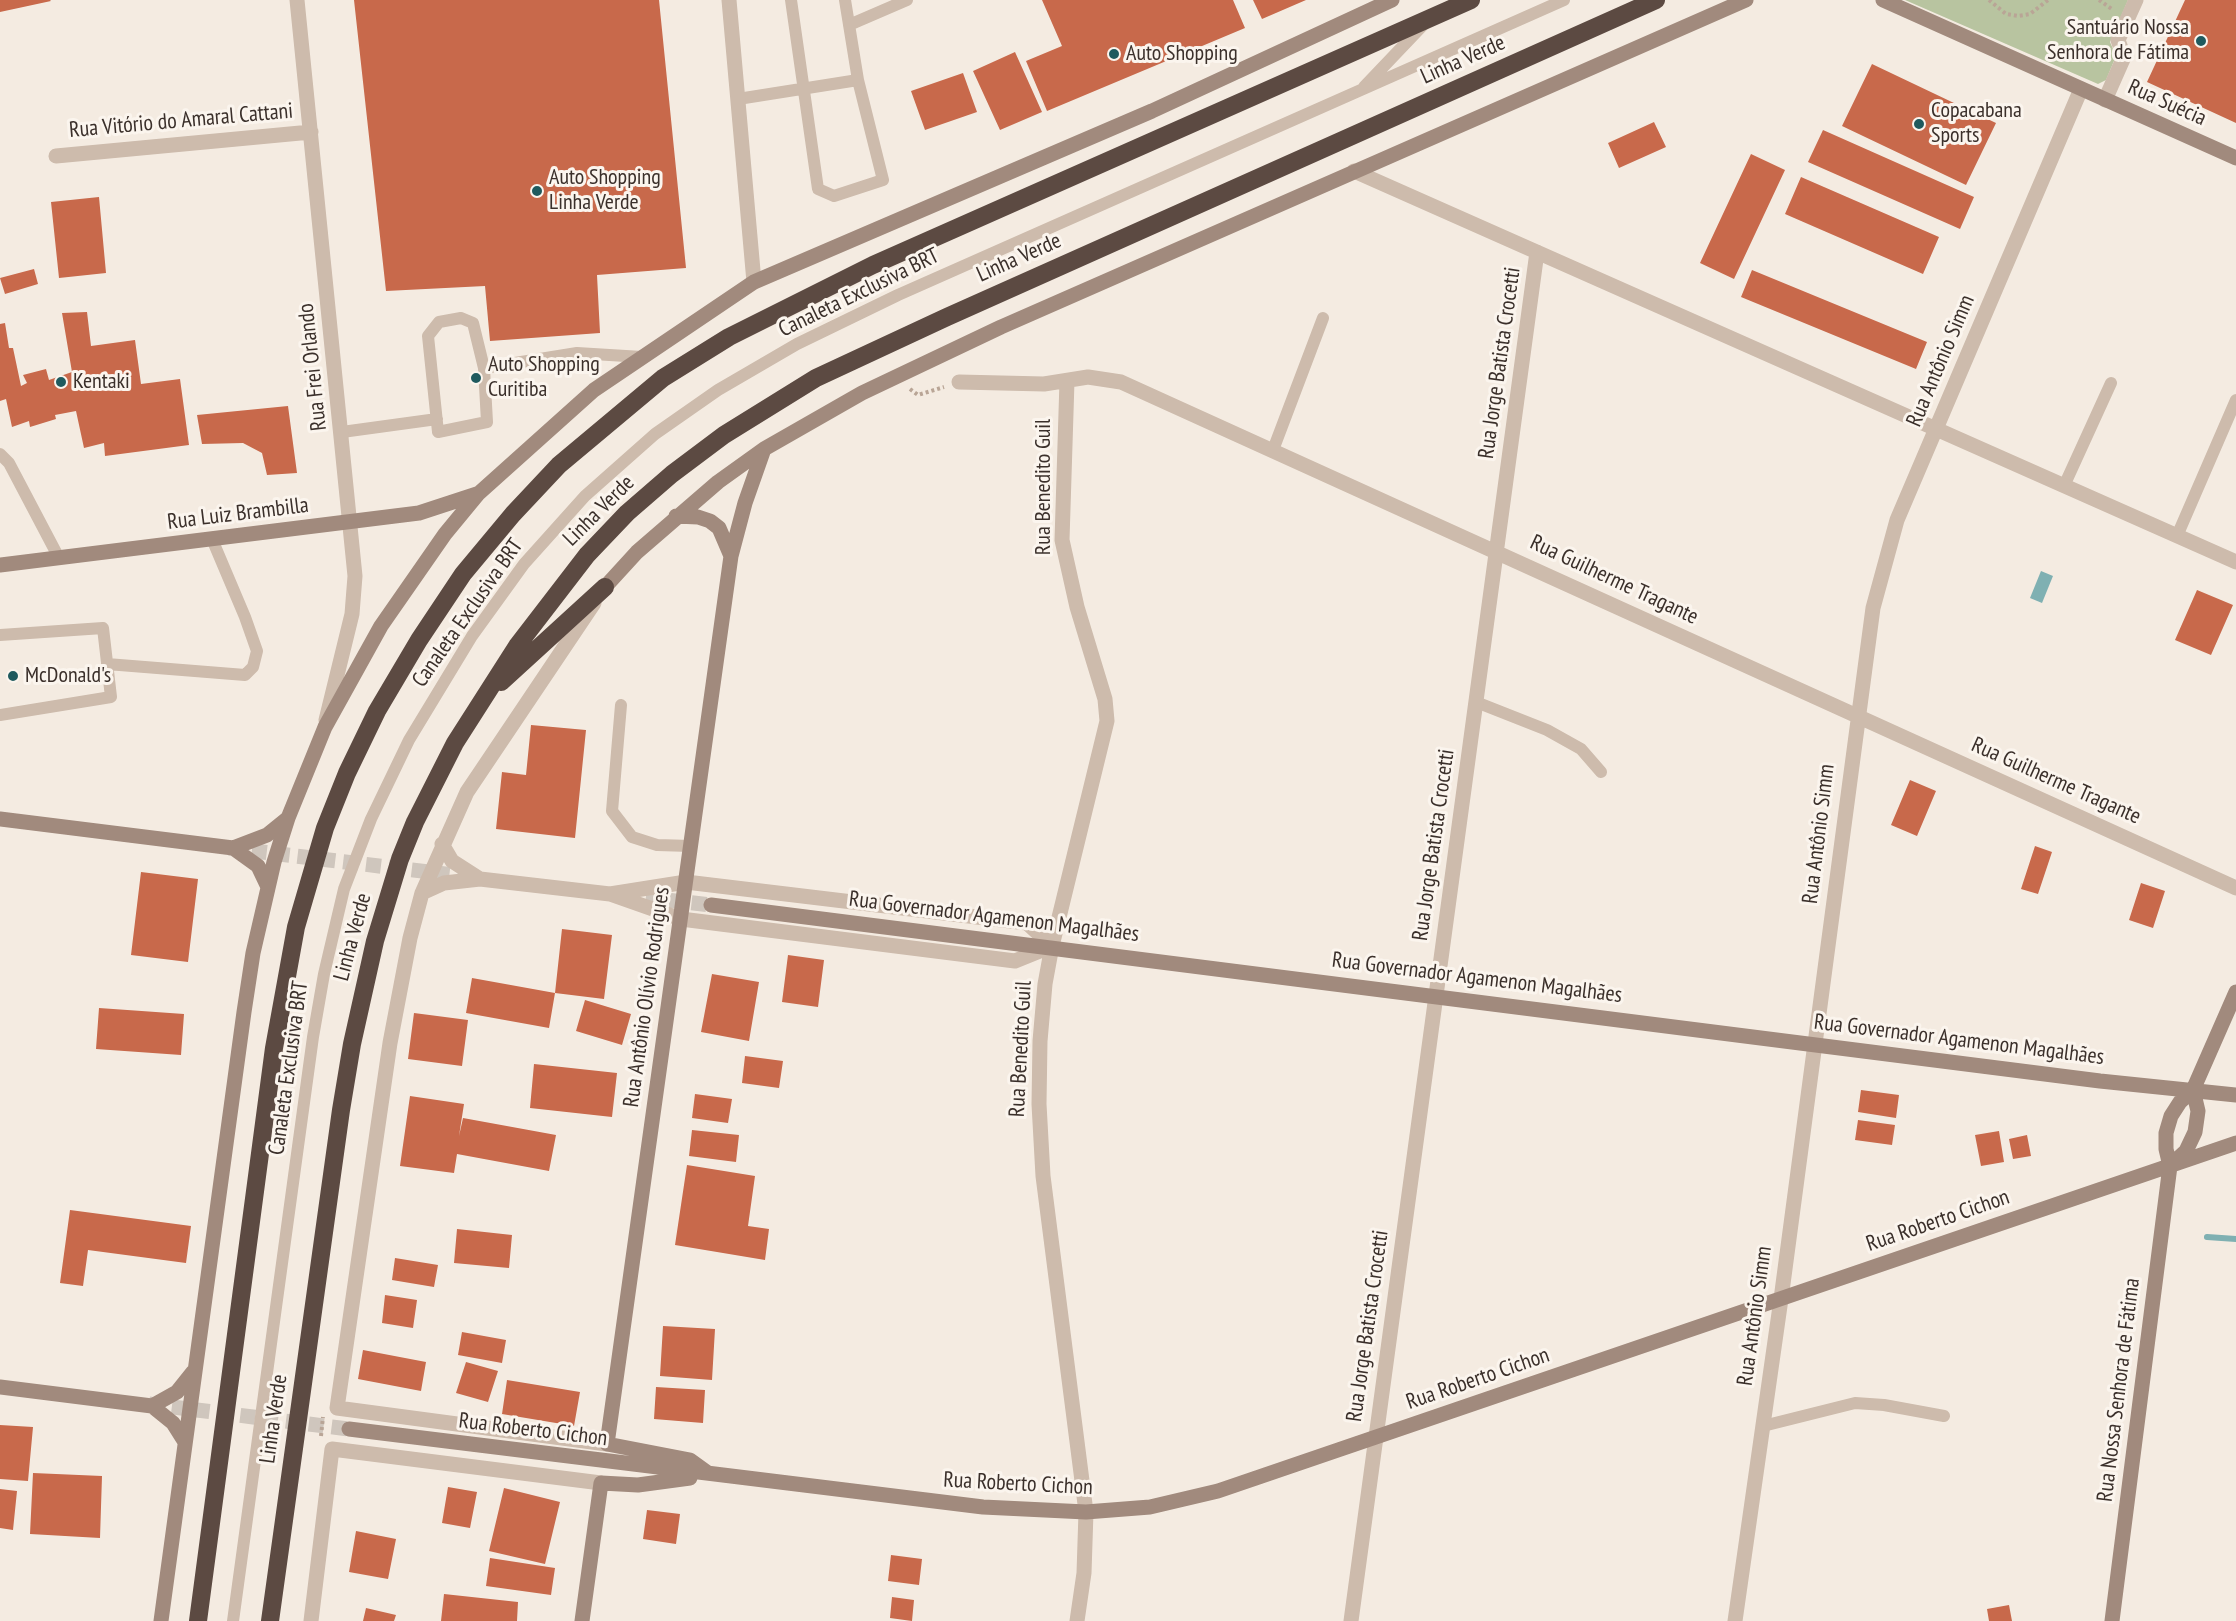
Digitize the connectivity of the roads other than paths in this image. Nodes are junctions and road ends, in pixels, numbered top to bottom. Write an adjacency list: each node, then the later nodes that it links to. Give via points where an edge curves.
1 (297, 0): 21 (street, Rua Frei Orlando)
2 (729, 0): 19 (street)
3 (791, 0): 16 (lane)
4 (845, 0): 14 (lane)
5 (907, 0): 14 (lane)
6 (1471, 0): 13 (highway)
7 (1564, 0): 18 (lane, Canaleta Exclusiva BRT)
8 (1656, 0): 54 (highway, Linha Verde, via 877,348 771,404 689,461 627,513 552,599)
9 (1746, 0): 24 (street)
10 (1883, 0): 17 (street, Rua Suécia)
11 (2136, 0): 20 (street, via 2118,39 2124,57)
12 (1381, 2): 26 (street, via 1152,111)
13 (1429, 19): 18 (lane, Canaleta Exclusiva BRT); 96 (highway, via 884,260 729,337 663,378 559,465 464,574 413,650 352,763 325,828 296,927 274,1048)
14 (849, 25): 15 (lane)
15 (858, 80): 16 (lane); 16 (lane, via 883,180 834,196 818,189)
16 (803, 89): 19 (lane)
17 (2082, 89): 20 (street, Rua Suécia); 35 (street, Rua Antônio Simm)
18 (1359, 92): 97 (lane, Canaleta Exclusiva BRT, via 898,296 797,344 718,390 655,434 585,496 497,599 447,674 389,778 353,863 333,930 313,1037)
19 (738, 99): 26 (street)
20 (2105, 100): 23 (street, Rua Suécia)
21 (311, 132): 22 (street, Rua Vitório do Amaral Cattani); 36 (street, Rua Frei Orlando)
22 (56, 156)
23 (2236, 158)
24 (1354, 171): 25 (street); 37 (street, via 895,377)
25 (1538, 252): 35 (street); 46 (street, Rua Jorge Batista Crocetti)
26 (754, 282): 28 (street)
27 (1323, 318): 38 (lane)
28 (642, 357): 29 (lane, via 577,353); 41 (street, via 594,390)
29 (484, 368): 34 (lane, via 487,422 438,432); 34 (lane, via 473,323 461,318 439,322 428,336)
30 (1067, 381): 31 (street, Rua Guilherme Tragante); 38 (street, Rua Guilherme Tragante, via 1088,377 1120,382); 74 (street, Rua Benedito Guil, via 1062,540 1105,699 1107,721)
31 (959, 382)
32 (2111, 383): 40 (lane)
33 (2236, 400): 44 (lane)
34 (437, 419): 36 (lane)
35 (1936, 430): 40 (street); 57 (street, Rua Antônio Simm, via 1883,563)
36 (342, 432): 43 (street, Rua Frei Orlando)
37 (764, 448): 42 (street); 47 (street, Rua Antônio Olívio Rodrigues, via 744,503)
38 (1273, 450): 46 (street, Rua Guilherme Tragante)
39 (0, 454): 48 (lane, via 9,463)
40 (2064, 486): 44 (street)
41 (478, 494): 43 (street, Rua Luiz Brambilla, via 430,511); 59 (street, via 411,580)
42 (676, 516): 47 (street, via 710,521 719,528); 51 (street)
43 (352, 523): 45 (street, Rua Luiz Brambilla); 59 (street, Rua Frei Orlando, via 352,614)
44 (2177, 536): 49 (street)
45 (212, 540): 48 (street, Rua Luiz Brambilla); 53 (lane, via 254,643 253,667 245,675)
46 (1497, 551): 55 (street, Rua Jorge Batista Crocetti); 57 (street, Rua Guilherme Tragante)
47 (731, 556): 64 (street, Rua Antônio Olívio Rodrigues)
48 (59, 558): 50 (street, Rua Luiz Brambilla)
49 (2236, 562)
50 (0, 565)
51 (605, 587): 54 (highway); 63 (street, via 480,770)
52 (0, 635): 53 (lane, via 103,627)
53 (107, 664): 58 (lane, via 111,697)
54 (480, 702): 98 (highway, Linha Verde, via 415,822 388,898 363,988 341,1110)
55 (1476, 702): 60 (lane, via 1547,730 1581,749); 76 (street, Rua Jorge Batista Crocetti)
56 (621, 705): 64 (lane, via 612,811 632,837 657,845)
57 (1857, 715): 69 (street, Rua Guilherme Tragante); 77 (street, Rua Antônio Simm)
58 (0, 716)
59 (325, 727): 61 (street)
60 (1602, 772)
61 (288, 818): 65 (street, via 267,835); 68 (street)
62 (2, 820): 65 (street)
63 (442, 844): 66 (street, via 452,861); 70 (street)
64 (691, 846): 67 (street, Rua Antônio Olívio Rodrigues)
65 (233, 848): 68 (street, via 258,866)
66 (480, 879): 70 (street, via 444,883); 71 (street)
67 (686, 882): 71 (street); 73 (street, Rua Antônio Olívio Rodrigues); 74 (street, via 1027,923)
68 (268, 887): 83 (street, via 244,1012)
69 (2236, 888)
70 (422, 893): 91 (street, via 390,1043 337,1408)
71 (610, 894): 73 (street)
72 (711, 905): 74 (street, Rua Governador Agamenon Magalhães)
73 (681, 919): 74 (street, via 1015,961); 91 (street, Rua Antônio Olívio Rodrigues)
74 (1052, 946): 76 (street, Rua Governador Agamenon Magalhães); 94 (street, Rua Benedito Guil, via 1041,1011 1041,1142)
75 (2236, 992): 78 (street)
76 (1436, 996): 77 (street, Rua Governador Agamenon Magalhães); 89 (street, Rua Jorge Batista Crocetti)
77 (1814, 1044): 78 (street, Rua Governador Agamenon Magalhães); 82 (street, Rua Antônio Simm)
78 (2193, 1090): 79 (street, Rua Governador Agamenon Magalhães); 81 (street, Rua Nossa Senhora de Fátima, via 2180,1102 2166,1132); 81 (street, via 2198,1111 2195,1132 2186,1151)
79 (2236, 1095)
80 (2236, 1143): 81 (street, Rua Roberto Cichon)
81 (2170, 1166): 82 (street, Rua Roberto Cichon); 104 (street, Rua Nossa Senhora de Fátima)
82 (1781, 1299): 87 (street, Rua Antônio Simm); 89 (street, Rua Roberto Cichon)
83 (195, 1369): 85 (street, via 177,1392); 90 (street)
84 (0, 1387): 85 (street)
85 (152, 1406): 90 (street, via 173,1423)
86 (1944, 1416): 87 (lane, via 1855,1403)
87 (1763, 1426): 103 (street, Rua Antônio Simm)
88 (349, 1429): 92 (street, Rua Roberto Cichon)
89 (1376, 1438): 94 (street, Rua Roberto Cichon, via 1182,1501); 102 (street, Rua Jorge Batista Crocetti)
90 (185, 1443): 95 (street)
91 (607, 1444): 92 (street, via 690,1461)
92 (712, 1476): 93 (street, Rua Roberto Cichon, via 638,1485); 94 (street, Rua Roberto Cichon, via 982,1507)
93 (602, 1483): 99 (street, via 332,1449); 100 (street)
94 (1086, 1512): 101 (street, Rua Benedito Guil, via 1084,1573)
95 (161, 1621)
96 (198, 1621)
97 (233, 1621)
98 (270, 1621)
99 (311, 1621)
100 (582, 1621)
101 (1077, 1621)
102 (1351, 1621)
103 (1735, 1621)
104 (2112, 1621)

